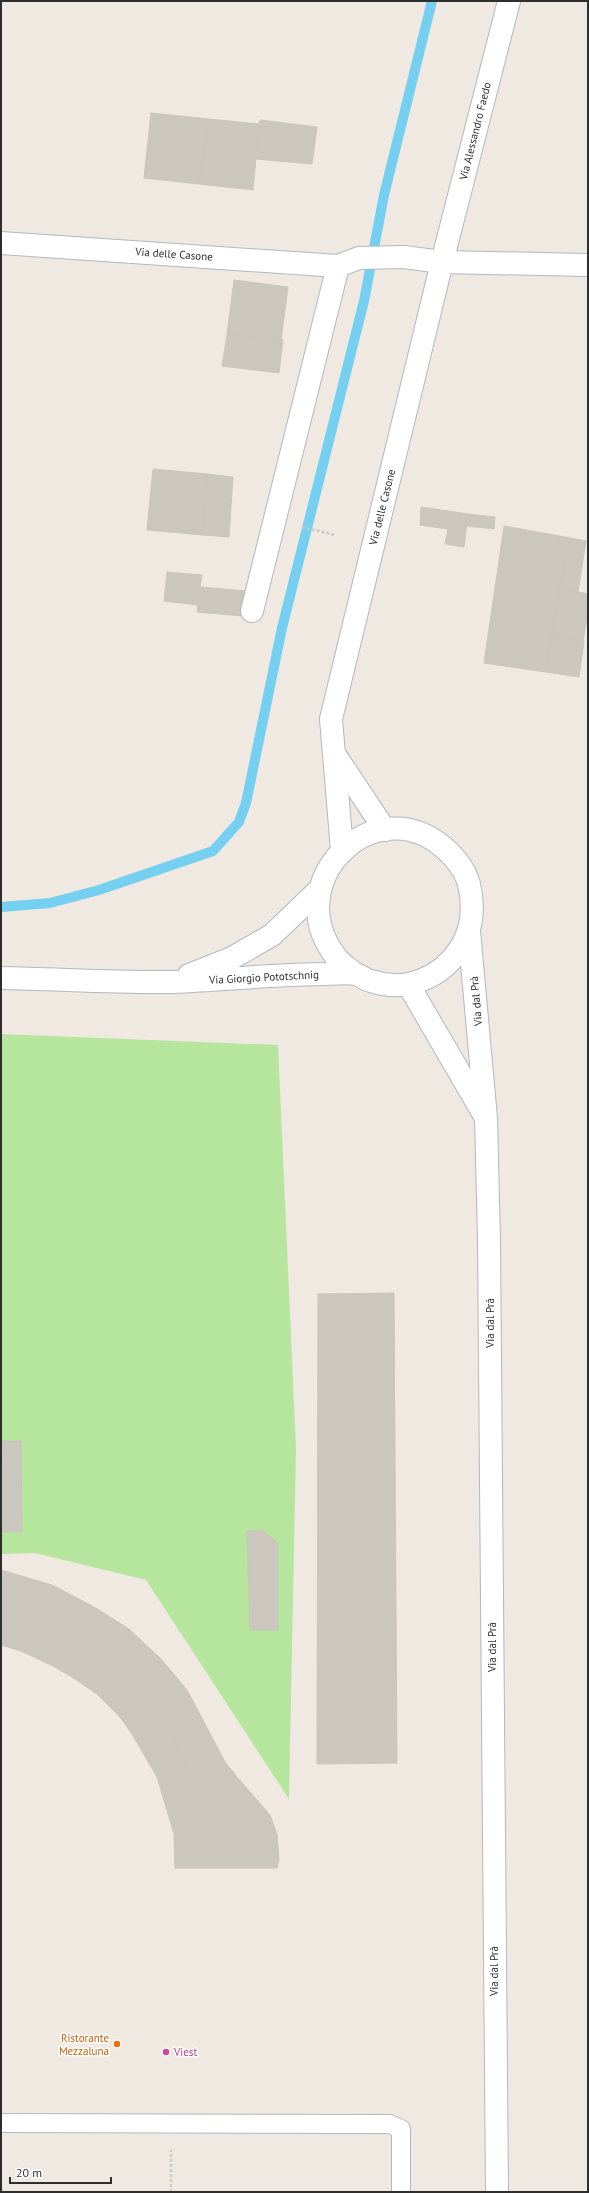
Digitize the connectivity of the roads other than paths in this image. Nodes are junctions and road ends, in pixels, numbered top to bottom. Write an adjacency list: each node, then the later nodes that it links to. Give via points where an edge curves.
1 (509, 1): 3 (street, Via Alessandro Faedo)
2 (1, 243): 4 (street, Via delle Casone)
3 (442, 262): 4 (street, Via delle Casone, via 404,257 359,258); 5 (street, Via delle Casone); 7 (street, Via delle Casone, via 331,718)
4 (338, 266): 6 (street)
5 (588, 266)
6 (252, 611)
7 (334, 754): 8 (street, Via delle Casone); 9 (street, Via delle Casone)
8 (385, 830): 9 (street, via 360,837); 11 (street, via 411,830 435,840 455,857 468,880 473,906)
9 (342, 850): 10 (street, via 327,868)
10 (319, 890): 12 (street, via 318,914 324,937 336,958); 14 (street, Via Giorgio Pototschnig, via 272,935 232,958)
11 (469, 931): 15 (street, via 460,950 446,966 428,978); 16 (street, Via dal Prà)
12 (355, 974): 14 (street, Via Giorgio Pototschnig); 15 (street, via 390,985)
13 (1, 978): 14 (street, Via Giorgio Pototschnig)
14 (173, 982)
15 (408, 984): 16 (street, Via dal Prà)
16 (486, 1118): 18 (street, Via dal Prà, via 489,1249)
17 (1, 2123): 19 (lane, via 390,2124 401,2129)
18 (494, 2187)
19 (401, 2192)

